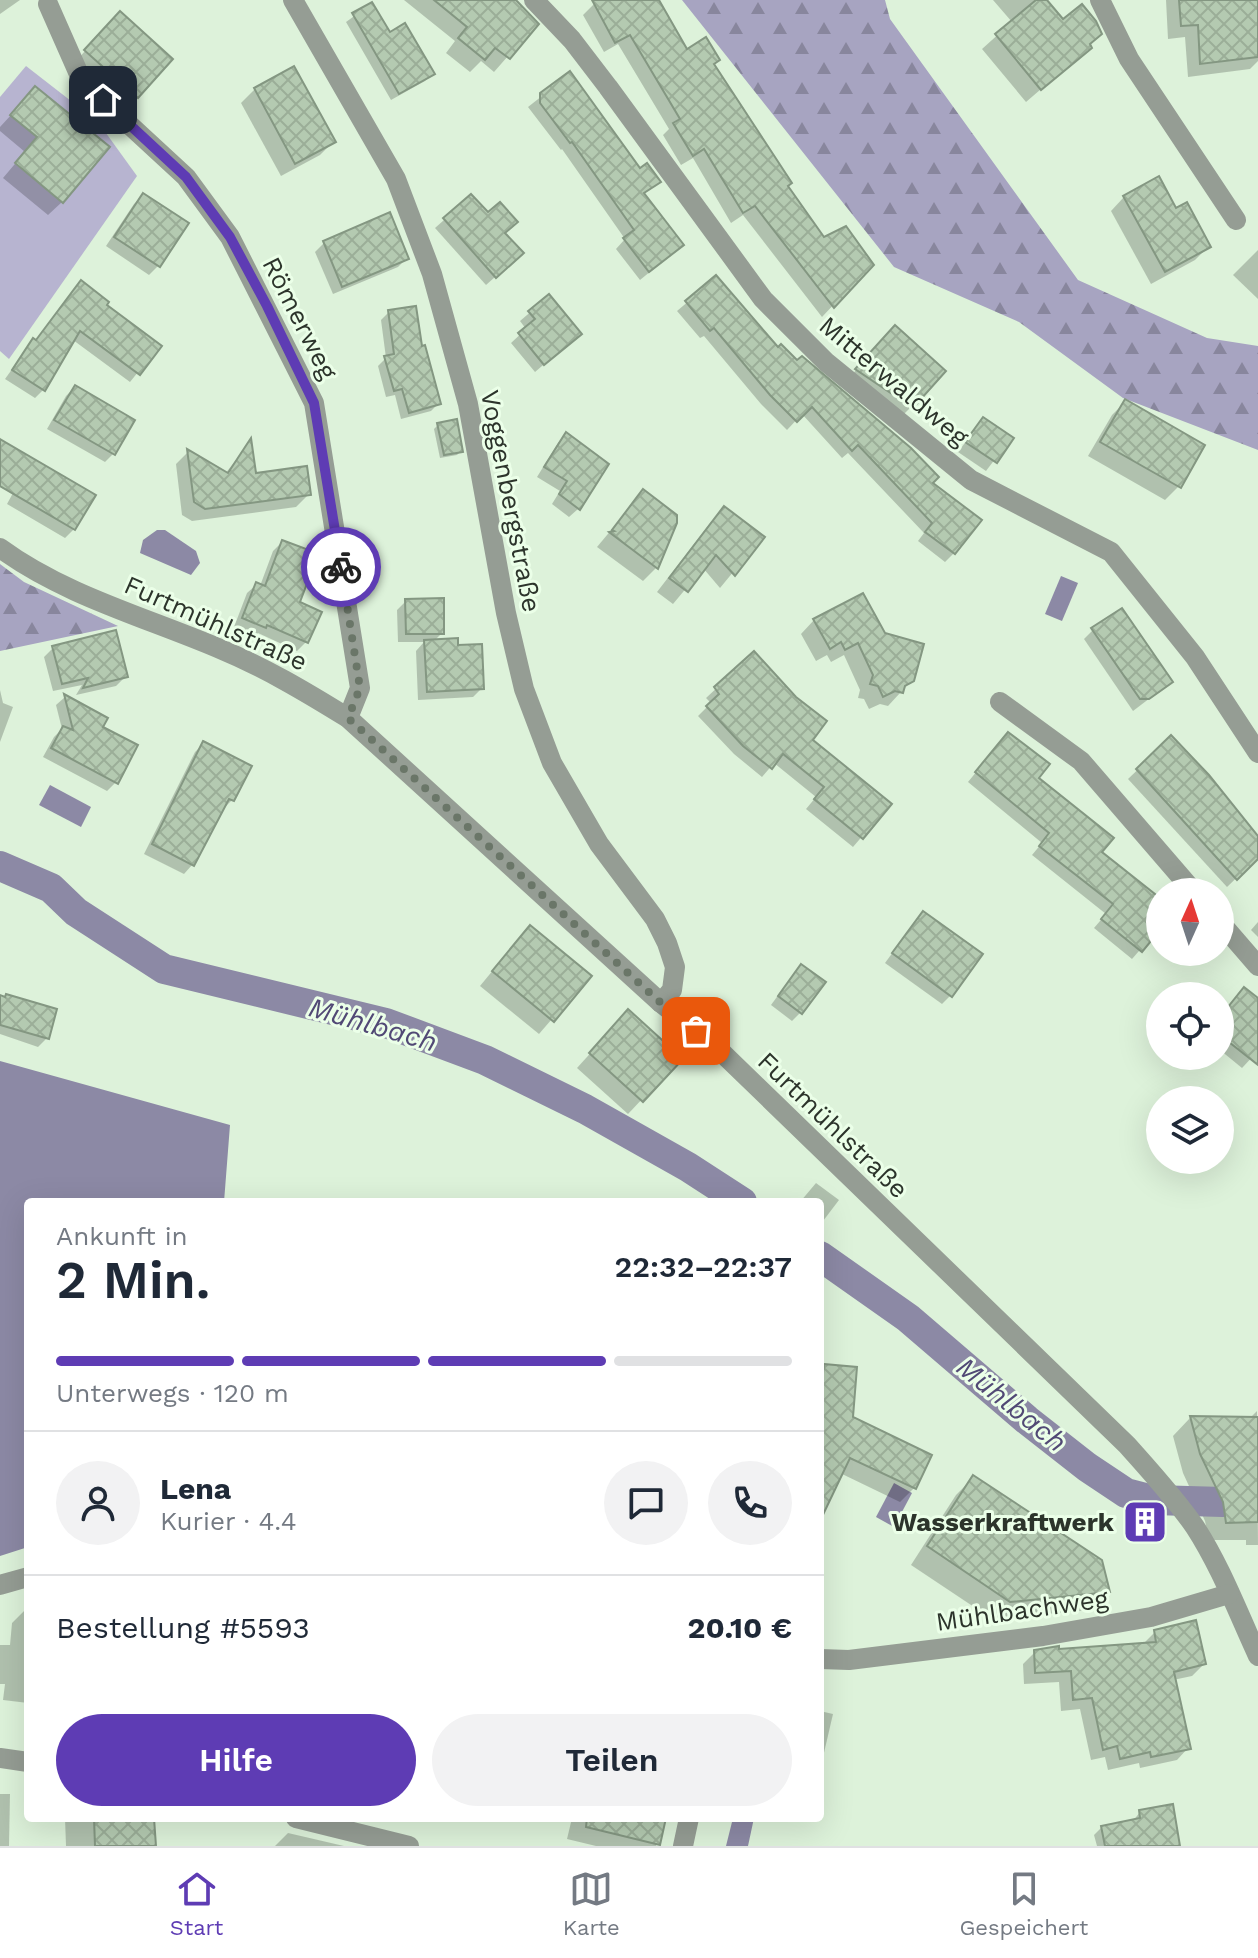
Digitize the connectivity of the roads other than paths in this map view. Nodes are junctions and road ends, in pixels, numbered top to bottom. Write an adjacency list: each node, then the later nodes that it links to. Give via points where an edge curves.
1 (293, 0): 13 (street, Voggenbergstraße, via 396,179 432,274 468,404 524,689 552,763 599,844 667,943 675,967 672,990)
2 (534, 0): 9 (street, Mitterwaldweg, via 608,87 763,299 826,362 971,480 1111,552 1195,657)
3 (1100, 0): 5 (street, via 1129,59)
4 (48, 4): 8 (street, Römerweg, via 82,81 186,177 230,237 314,403 360,688)
5 (1236, 220)
6 (0, 548): 8 (street, Furtmühlstraße, via 76,590 241,658)
7 (1000, 702): 10 (street, via 1081,761)
8 (348, 718): 13 (street, Furtmühlstraße)
9 (1258, 753)
10 (1182, 878)
11 (1234, 938): 12 (street)
12 (1258, 966)
13 (661, 1003): 16 (street, Furtmühlstraße, via 714,1045 1166,1488 1195,1528)
14 (24, 1578): 15 (street)
15 (0, 1585)
16 (1229, 1594): 17 (street, Furtmühlstraße); 18 (street, Mühlbachweg, via 1151,1617 1043,1636)
17 (1258, 1656)
18 (824, 1659)
19 (0, 1758): 20 (street)
20 (24, 1761)
21 (312, 1822): 23 (street)
22 (688, 1822): 24 (street)
23 (409, 1846)
24 (683, 1846)

